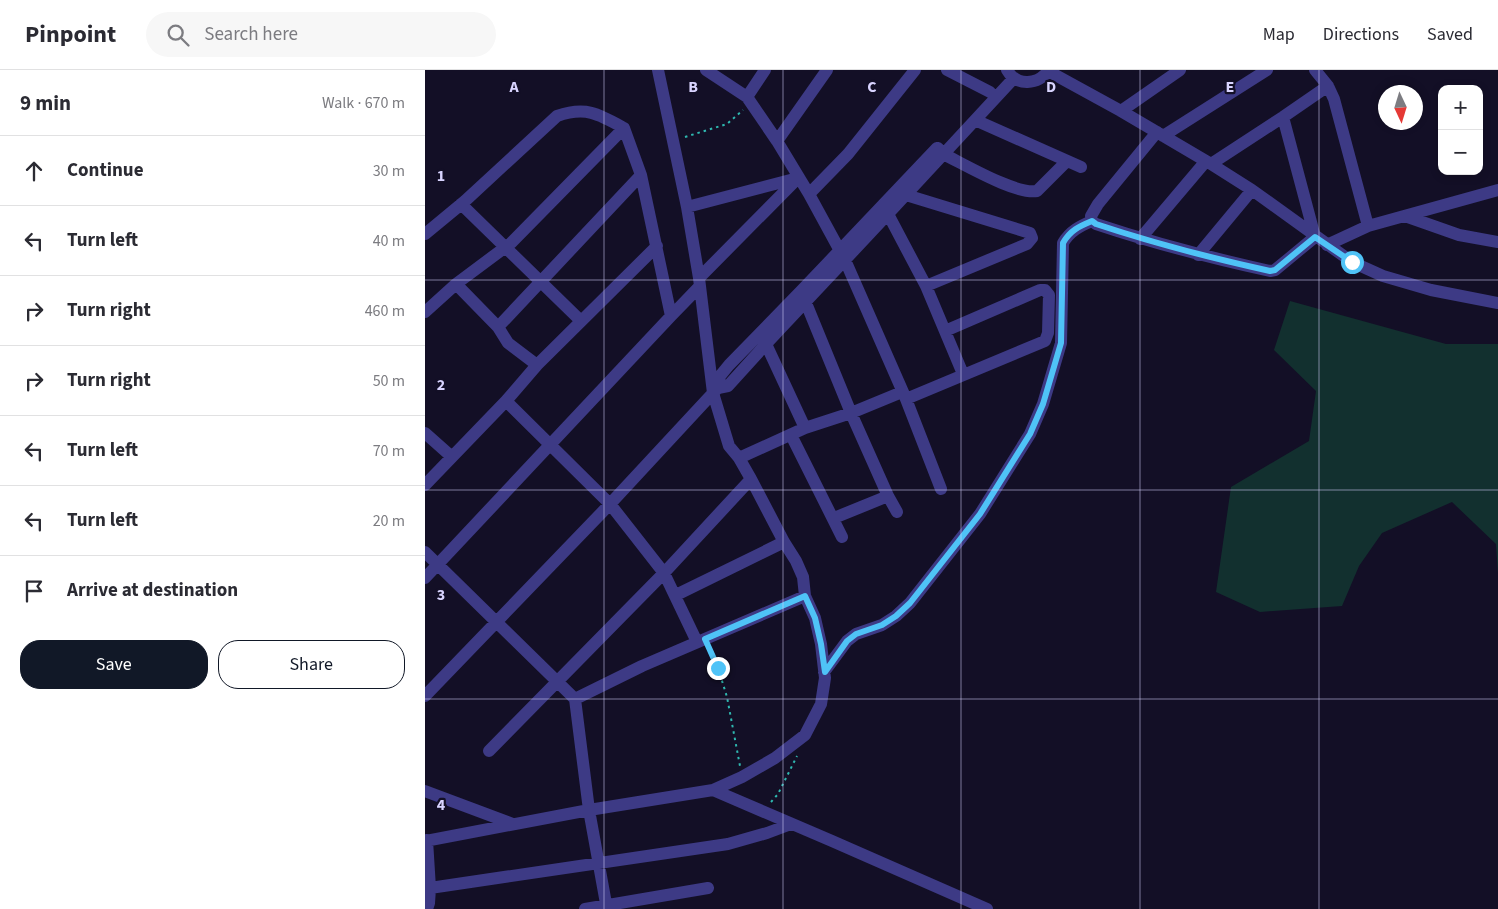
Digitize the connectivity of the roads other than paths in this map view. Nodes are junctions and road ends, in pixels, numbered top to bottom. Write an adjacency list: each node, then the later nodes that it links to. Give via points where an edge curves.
1 (658, 70): 32 (street)
2 (706, 70): 14 (street)
3 (765, 70): 14 (street)
4 (827, 70): 20 (street)
5 (915, 70): 29 (street, via 848,154)
6 (947, 70): 13 (street)
7 (1180, 70): 15 (street)
8 (1267, 70): 19 (street)
9 (1315, 70): 12 (street)
10 (1049, 71): 11 (street, via 1033,82 1024,82); 15 (street)
11 (1009, 73): 13 (street); 17 (street)
12 (1328, 86): 16 (street); 36 (street)
13 (990, 92): 21 (street)
14 (750, 100): 20 (street)
15 (1121, 111): 19 (street)
16 (1283, 117): 23 (street); 38 (street)
17 (975, 120): 21 (street); 22 (street)
18 (624, 128): 25 (street); 31 (street, via 589,112 576,111 557,116); 43 (street)
19 (1160, 134): 23 (street); 35 (street, via 1098,204 1091,216)
20 (777, 141): 26 (street)
21 (941, 151): 22 (street, via 999,181 1030,192 1037,191); 30 (street); 44 (street)
22 (1067, 161): 24 (street)
23 (1208, 163): 27 (street); 39 (street)
24 (1081, 167)
25 (641, 175): 42 (street); 46 (street)
26 (798, 178): 29 (street); 32 (street); 47 (street)
27 (1252, 190): 38 (street); 45 (street)
28 (1498, 190): 34 (street)
29 (809, 194): 44 (street)
30 (906, 195): 33 (street); 49 (street, via 1031,235 1027,244)
31 (461, 204): 37 (street); 43 (street)
32 (687, 207): 47 (street)
33 (888, 214): 44 (street); 49 (street)
34 (1405, 216): 36 (street); 40 (street, via 1459,235)
35 (1092, 221): 39 (street); 87 (street, via 1073,230 1063,243 1061,343 1043,404 1030,434 980,514 910,603 882,625 856,634 847,641)
36 (1368, 226): 41 (street)
37 (425, 234)
38 (1315, 237): 41 (street); 45 (street, via 1273,271)
39 (1140, 239): 45 (street)
40 (1498, 242)
41 (1327, 245): 51 (street, via 1352,262 1383,276 1431,290)
42 (657, 246): 53 (street); 54 (street)
43 (505, 247): 46 (street); 48 (street)
44 (843, 255): 50 (street); 60 (street, via 729,366 720,376); 61 (street)
45 (1198, 255)
46 (540, 282): 54 (street); 55 (street)
47 (700, 282): 53 (street); 60 (street)
48 (456, 284): 52 (street); 55 (street)
49 (926, 286): 56 (street)
50 (806, 303): 57 (street); 63 (street)
51 (1498, 303)
52 (425, 312)
53 (671, 316): 67 (street)
54 (581, 321): 58 (street)
55 (498, 327): 58 (street, via 508,343)
56 (945, 331): 59 (street); 59 (street, via 1040,290 1049,295 1049,333 1045,341)
57 (766, 344): 60 (street, via 728,386); 64 (street)
58 (537, 365): 62 (street)
59 (963, 374): 61 (street)
60 (715, 391): 69 (street, via 729,446); 74 (street)
61 (904, 395): 63 (street); 72 (street)
62 (506, 401): 67 (street); 68 (street)
63 (851, 413): 64 (street); 73 (street)
64 (805, 428): 66 (street)
65 (425, 433): 68 (street)
66 (791, 435): 69 (street); 76 (street)
67 (551, 445): 74 (street); 80 (street)
68 (451, 457): 71 (street)
69 (739, 458): 70 (street)
70 (751, 479): 78 (street); 81 (street)
71 (425, 485)
72 (941, 489)
73 (888, 496): 75 (street); 76 (street)
74 (610, 504): 81 (street); 85 (street)
75 (897, 512)
76 (834, 518): 77 (street)
77 (842, 537)
78 (783, 542): 83 (street); 84 (street, via 803,577)
79 (425, 552): 80 (street)
80 (438, 564): 82 (street); 85 (street)
81 (664, 573): 83 (street); 88 (street)
82 (425, 578)
83 (675, 595): 86 (street)
84 (805, 596): 86 (street); 87 (street, via 815,618)
85 (497, 622): 88 (street); 89 (street)
86 (701, 640): 90 (street)
87 (825, 672): 92 (street, via 821,704 805,735 775,758)
88 (558, 682): 90 (street); 91 (street)
89 (425, 696)
90 (575, 698): 94 (street)
91 (489, 751)
92 (713, 790): 94 (street); 96 (street)
93 (425, 791): 95 (street)
94 (589, 810): 95 (street); 98 (street)
95 (513, 824): 97 (street)
96 (791, 824): 98 (street, via 728,844); 104 (street)
97 (426, 840): 99 (street)
98 (599, 864): 99 (street); 101 (street)
99 (430, 888): 102 (street)
100 (708, 888): 101 (street)
101 (607, 907): 103 (street)
102 (427, 909)
103 (585, 909)
104 (987, 909)

